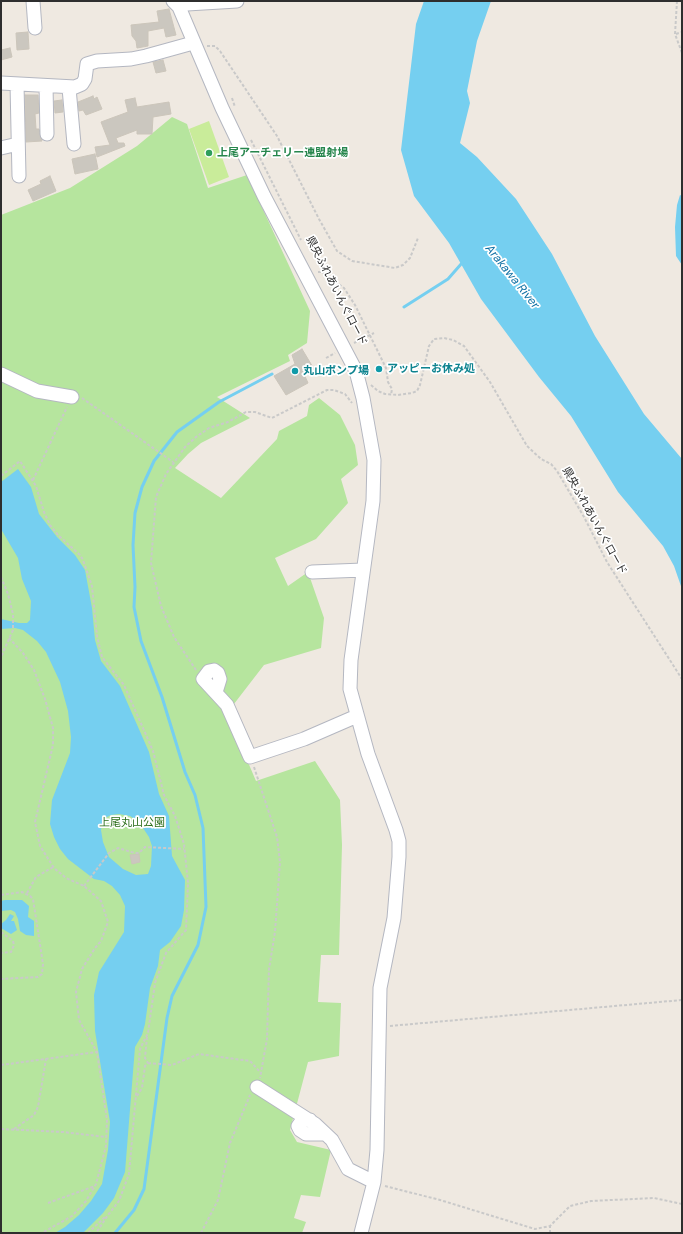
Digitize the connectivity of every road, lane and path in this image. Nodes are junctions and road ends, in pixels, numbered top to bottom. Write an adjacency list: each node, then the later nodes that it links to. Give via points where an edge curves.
1 (34, 1): 5 (street)
2 (237, 1): 4 (street)
3 (676, 1): 7 (path)
4 (176, 4): 8 (street)
5 (35, 28)
6 (682, 32): 7 (path)
7 (675, 34): 9 (path)
8 (195, 45): 13 (street, via 146,56 87,64 82,84); 22 (path, via 215,46 220,51 277,136 337,251 361,263 395,268 410,258); 42 (street, via 264,196 356,371 374,460 373,501)
9 (682, 53)
10 (1, 83): 11 (street)
11 (17, 84): 12 (street); 18 (street)
12 (46, 86): 13 (street); 16 (street)
13 (69, 88): 19 (street)
14 (230, 95): 15 (path)
15 (236, 107)
16 (47, 134)
17 (248, 134): 23 (path, 県央ふれあいんぐロード)
18 (18, 144): 20 (street); 21 (street)
19 (74, 144)
20 (1, 148)
21 (19, 176)
22 (418, 238)
23 (303, 243)
24 (316, 268): 25 (path, 県央ふれあいんぐロード)
25 (318, 272): 26 (path, 県央ふれあいんぐロード); 28 (path, via 322,272 344,288)
26 (320, 276)
27 (374, 333): 28 (path)
28 (371, 335): 30 (path); 36 (path, via 386,368 392,389)
29 (351, 336): 30 (path, 県央ふれあいんぐロード)
30 (354, 344): 31 (path, 県央ふれあいんぐロード)
31 (357, 347)
32 (339, 351): 33 (path)
33 (326, 358)
34 (1, 374): 37 (street, via 37,391)
35 (368, 382): 36 (path, 県央ふれあいんぐロード, via 378,391)
36 (391, 395): 47 (path, 県央ふれあいんぐロード, via 408,395 417,391 429,346 434,339 453,340 464,346 490,382 516,431 527,446 558,471 607,562)
37 (72, 397): 39 (path, via 78,395); 41 (path)
38 (354, 408): 39 (path, via 345,394 334,390 322,392 272,418 255,412 246,412 228,422 209,428 185,447)
39 (173, 462): 48 (path, via 156,497 151,552 153,576 161,606 174,637)
40 (1, 476): 41 (path, via 20,462)
41 (33, 480): 51 (path, via 50,525 80,554 87,568 102,657 124,685 153,751 164,795 181,832)
42 (363, 570): 43 (street); 49 (street, via 350,679)
43 (312, 572)
44 (1, 577): 45 (path, via 10,599 13,620 13,630)
45 (9, 638): 46 (path); 52 (path, via 34,670 53,728 53,745 35,822 40,846)
46 (1, 657)
47 (682, 678)
48 (203, 679): 50 (street, via 208,671 214,670 218,673 219,684 216,692 228,706)
49 (357, 716): 50 (street, via 304,740); 60 (street, via 399,841 398,890 380,988)
50 (250, 757): 66 (path, via 277,837 280,862 275,932 269,969 267,1039)
51 (184, 849): 53 (path, via 145,847 139,853 118,848 109,854); 61 (path, via 188,887 186,930 163,958 153,991)
52 (53, 867): 53 (path, via 66,878); 54 (path, via 36,877)
53 (84, 886): 62 (path, via 101,901 108,922 101,941 82,969 76,992 79,1020)
54 (27, 894): 55 (path); 58 (path, via 32,899 35,912 42,954 42,974 38,977)
55 (1, 895)
56 (1, 932): 57 (path, via 13,941 14,945 11,952)
57 (1, 953)
58 (1, 979)
59 (682, 1000): 60 (path)
60 (379, 1027): 72 (street)
61 (148, 1034): 64 (path); 68 (path, via 140,1049)
62 (97, 1052): 63 (path); 71 (path, via 107,1120)
63 (46, 1058): 65 (path); 70 (path, via 38,1107 34,1114)
64 (148, 1063): 66 (path, via 172,1065 199,1054 250,1061); 68 (path, via 145,1066 142,1088)
65 (1, 1065)
66 (261, 1073): 67 (path)
67 (257, 1086): 72 (street, via 310,1120 332,1140 348,1168); 81 (path, via 230,1143 218,1200)
68 (136, 1097): 76 (path, via 128,1174 119,1201)
69 (1, 1129): 70 (path)
70 (13, 1130): 71 (path)
71 (106, 1137): 73 (path, via 104,1157)
72 (374, 1182): 77 (path, via 518,1225 535,1229); 82 (street)
73 (95, 1186): 74 (path); 78 (path, via 72,1216)
74 (48, 1203)
75 (682, 1204): 77 (path, via 654,1198 591,1201 570,1206)
76 (108, 1215): 79 (path); 80 (path)
77 (550, 1226): 83 (path)
78 (42, 1233)
79 (88, 1233)
80 (96, 1233)
81 (201, 1233)
82 (361, 1233)
83 (550, 1233)

